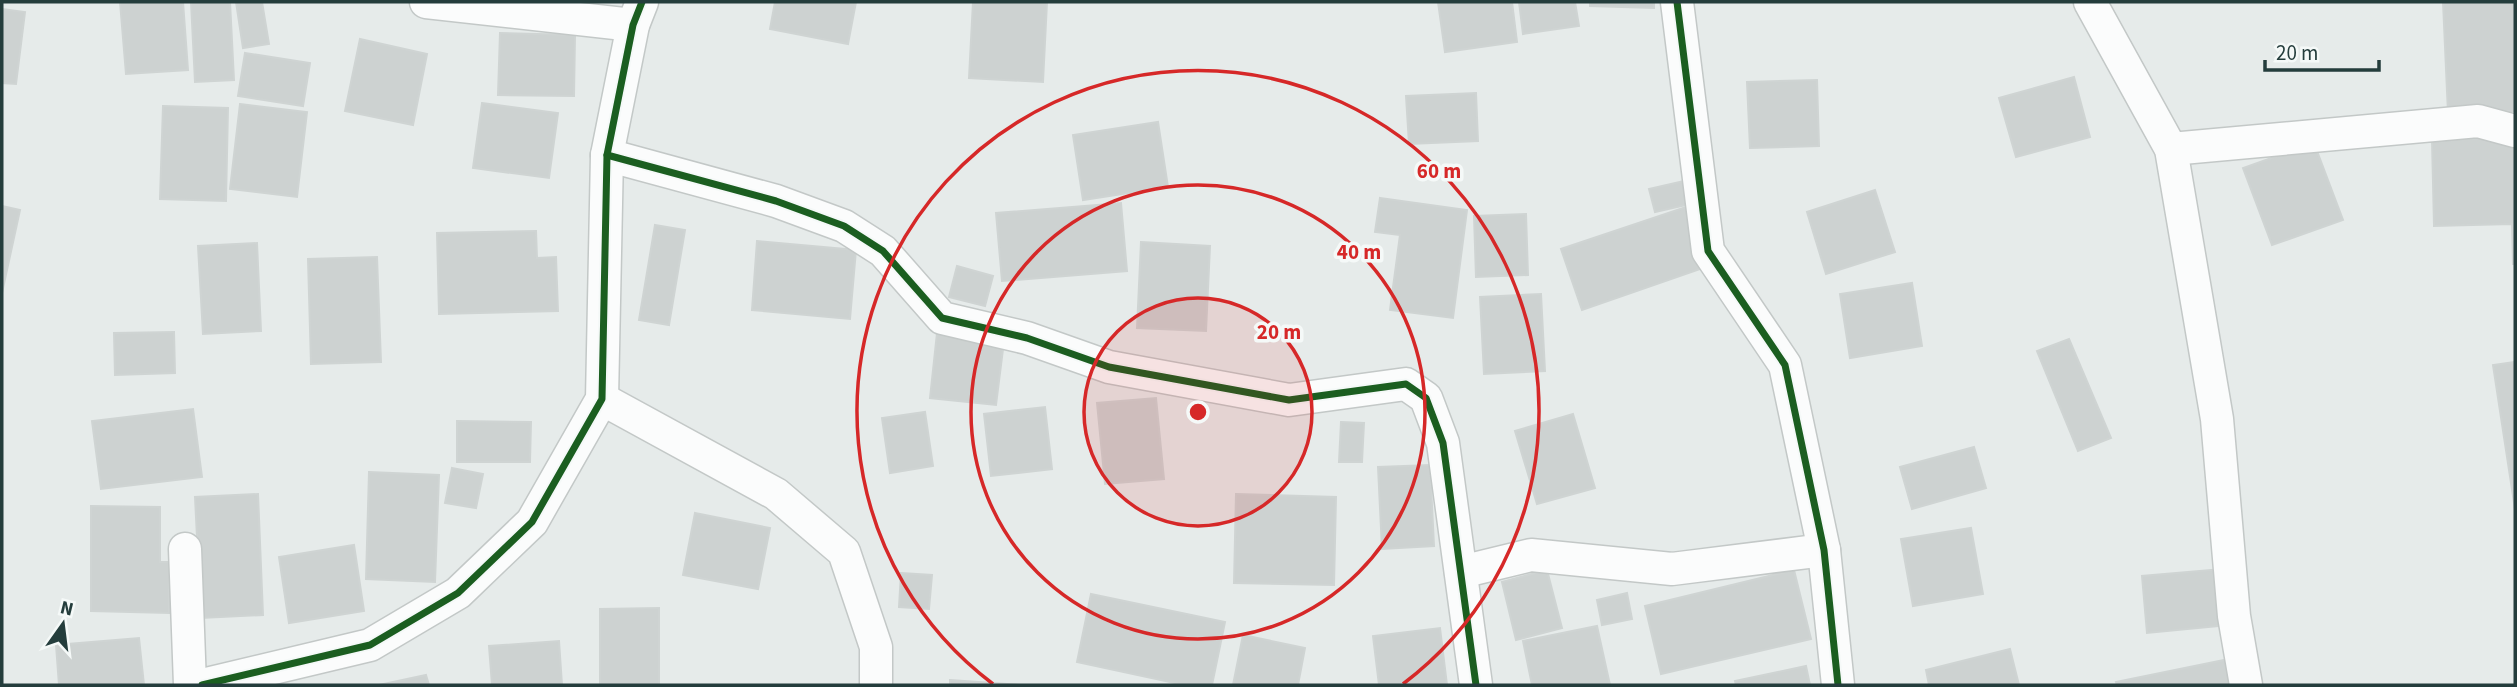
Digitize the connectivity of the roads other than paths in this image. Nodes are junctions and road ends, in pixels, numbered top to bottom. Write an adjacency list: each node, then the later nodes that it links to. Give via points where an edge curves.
1 (425, 2): 4 (street)
2 (1677, 2): 10 (street, via 1708,251 1785,365)
3 (2090, 2): 6 (street)
4 (638, 13): 7 (street)
5 (2515, 131): 6 (street, via 2478,121)
6 (2171, 149): 17 (street, via 2217,419 2234,616)
7 (607, 155): 8 (street); 11 (street, via 776,201 844,226 883,251 942,318 1027,338 1109,367 1289,400 1406,384 1426,398 1443,443)
8 (602, 399): 13 (street, via 532,522 457,593 370,645); 14 (street, via 776,494 844,552 876,647)
9 (185, 548): 12 (street)
10 (1824, 550): 11 (street, via 1672,569 1531,555); 16 (street)
11 (1461, 572): 15 (street)
12 (190, 685)
13 (202, 685)
14 (876, 685)
15 (1476, 685)
16 (1838, 685)
17 (2246, 685)

